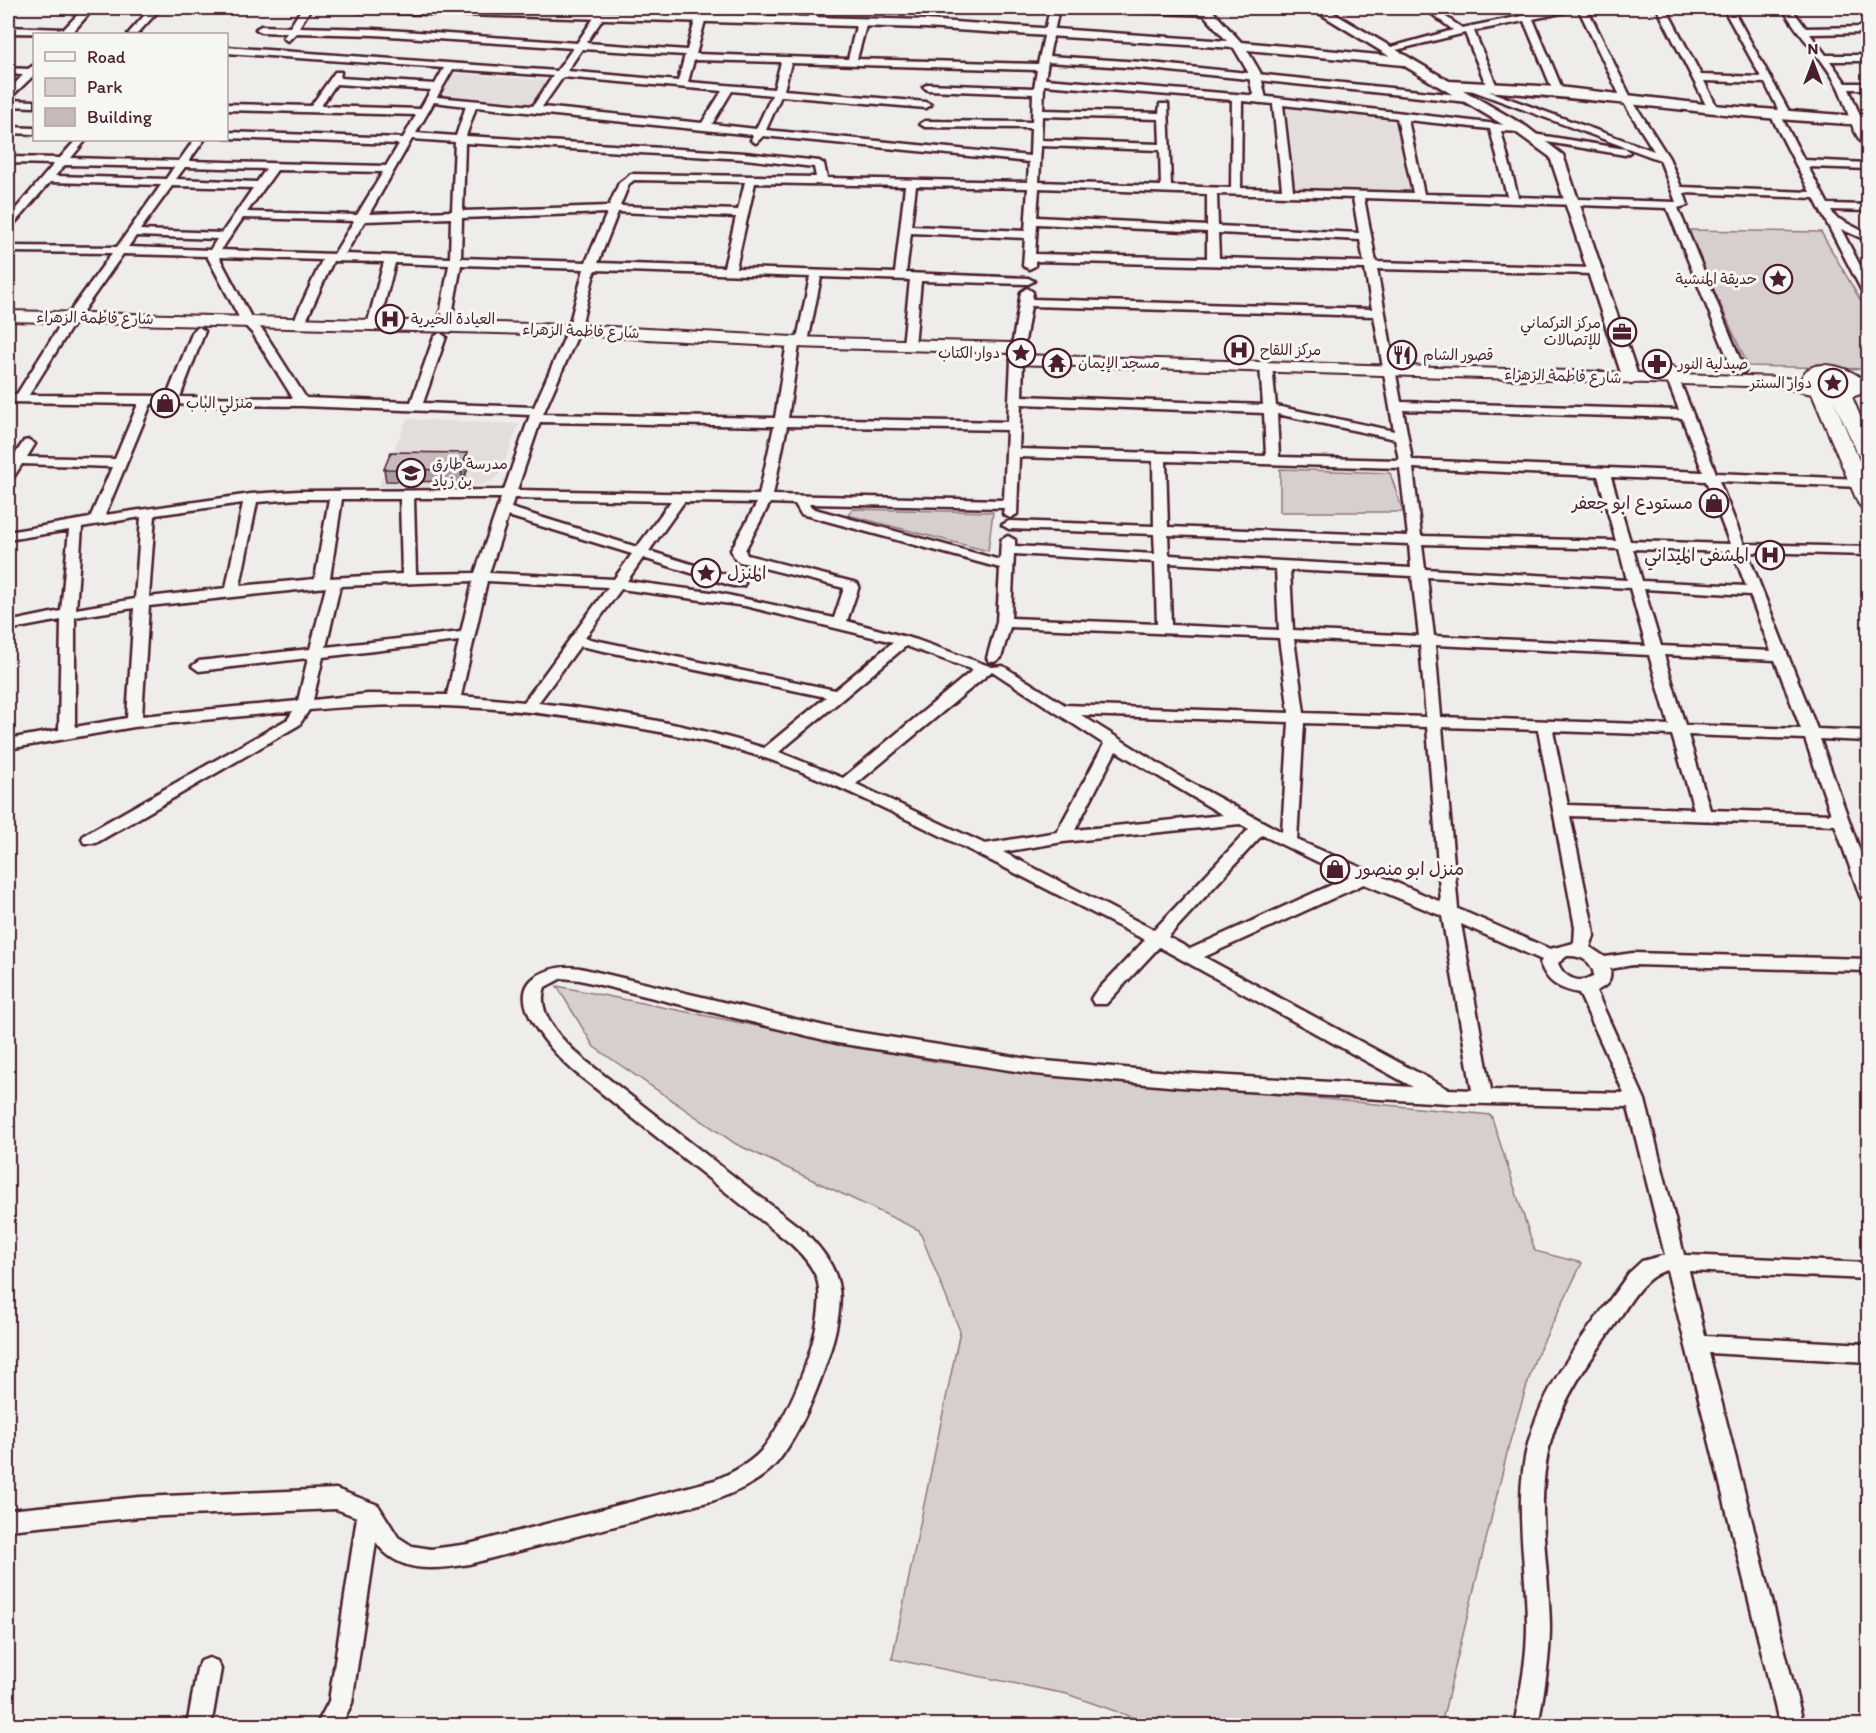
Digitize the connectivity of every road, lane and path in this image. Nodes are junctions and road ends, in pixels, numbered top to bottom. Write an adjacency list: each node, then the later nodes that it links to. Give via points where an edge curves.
1 (89, 8): 33 (street)
2 (156, 8): 34 (street)
3 (306, 8): 28 (street)
4 (357, 8): 5 (street)
5 (374, 8): 6 (street)
6 (420, 8): 16 (street)
7 (1055, 8): 32 (street)
8 (1107, 8): 18 (street)
9 (1317, 8): 38 (street)
10 (1428, 8): 29 (street)
11 (1572, 8): 22 (street)
12 (1583, 8): 74 (street)
13 (1661, 8): 55 (street)
14 (1728, 8): 56 (street)
15 (1787, 8): 31 (street)
16 (495, 9): 17 (street)
17 (537, 10): 19 (street)
18 (1206, 10): 36 (street)
19 (607, 12): 20 (street); 35 (street)
20 (678, 12): 24 (street)
21 (755, 13): 23 (street); 24 (street)
22 (1533, 13): 29 (street); 69 (street)
23 (814, 14): 25 (street)
24 (701, 17): 40 (street)
25 (862, 22): 32 (street); 45 (street)
26 (261, 29): 28 (street)
27 (8, 30): 33 (street)
28 (292, 30): 35 (street); 39 (street)
29 (1464, 30): 38 (street); 64 (street)
30 (1869, 30): 31 (street)
31 (1803, 31): 42 (street)
32 (1049, 32): 36 (street); 49 (street)
33 (66, 33)
34 (133, 33)
35 (580, 45): 40 (street); 53 (street)
36 (1238, 45): 46 (street); 54 (street)
37 (228, 50): 39 (street)
38 (1387, 51): 46 (street)
39 (278, 53): 41 (street); 47 (street, via 272,62)
40 (691, 55): 44 (street); 58 (street)
41 (349, 58): 50 (street); 57 (street)
42 (1823, 58): 43 (street); 59 (street)
43 (1869, 58)
44 (787, 60): 45 (street); 66 (street)
45 (852, 61): 48 (street)
46 (1403, 61): 68 (street, via 1444,85)
47 (228, 62)
48 (930, 62): 49 (street); 62 (street)
49 (1043, 63): 54 (street); 63 (street)
50 (450, 66): 53 (street); 61 (street)
51 (8, 71): 52 (street)
52 (33, 71): 70 (street)
53 (562, 74): 58 (street); 81 (street)
54 (1257, 75): 68 (street); 73 (street)
55 (1696, 78): 56 (street); 83 (street)
56 (1768, 80): 86 (street)
57 (333, 81): 61 (street); 82 (street)
58 (682, 84): 65 (street)
59 (1843, 86): 60 (street); 89 (street)
60 (1869, 86)
61 (437, 87): 72 (street)
62 (928, 87): 63 (street); 79 (street)
63 (1039, 87): 67 (street); 85 (street)
64 (1492, 87): 68 (street); 69 (street)
65 (729, 88): 66 (street); 91 (street)
66 (778, 92): 79 (street); 95 (street)
67 (1164, 92): 71 (street); 87 (street)
68 (1465, 92): 96 (street); 107 (street)
69 (1558, 92): 74 (street)
70 (8, 97)
71 (1237, 98): 73 (street); 127 (street)
72 (430, 99): 77 (street); 84 (street)
73 (1260, 99): 75 (street)
74 (1627, 100): 83 (street); 107 (street)
75 (1278, 102): 88 (street); 128 (street)
76 (8, 103): 78 (street)
77 (472, 103): 81 (street); 100 (street)
78 (33, 104)
79 (926, 105): 98 (street)
80 (228, 107): 82 (street)
81 (536, 109): 91 (street)
82 (313, 110): 84 (street)
83 (1713, 110): 86 (street)
84 (422, 112): 99 (street)
85 (1038, 113): 87 (street); 90 (street)
86 (1780, 115): 89 (street); 111 (street)
87 (1164, 116): 105 (street)
88 (1402, 116): 92 (street); 131 (street)
89 (1862, 120): 104 (street)
90 (1038, 125): 98 (street); 103 (street)
91 (705, 127): 95 (street)
92 (1495, 127): 96 (street); 132 (street)
93 (8, 130): 94 (street)
94 (33, 131)
95 (760, 132): 98 (street); 106 (street)
96 (1528, 134): 107 (street); 133 (street, via 1556,154)
97 (228, 135): 99 (street)
98 (924, 136): 109 (street)
99 (406, 139): 100 (street); 115 (street)
100 (460, 139): 106 (street); 140 (street)
101 (80, 141): 110 (street)
102 (198, 141): 112 (street)
103 (1037, 143): 105 (street); 109 (street)
104 (1869, 144)
105 (1165, 147): 124 (street)
106 (745, 156): 116 (street); 119 (street, via 819,164)
107 (1664, 158): 125 (street)
108 (8, 160): 110 (street)
109 (1036, 160): 123 (street)
110 (64, 161): 112 (street); 118 (street)
111 (1799, 163): 113 (street); 129 (street)
112 (182, 164): 114 (street); 120 (street)
113 (1869, 166)
114 (273, 167): 115 (street); 122 (street)
115 (388, 169): 141 (street)
116 (735, 178): 117 (street); 137 (street, via 631,177 624,183)
117 (751, 178): 119 (street); 138 (street)
118 (48, 179): 120 (street); 144 (street)
119 (822, 180): 121 (street)
120 (169, 182): 122 (street); 147 (street)
121 (911, 182): 123 (street); 145 (street)
122 (261, 184): 139 (street)
123 (1034, 185): 124 (street); 143 (street)
124 (1166, 189): 126 (street)
125 (1677, 190): 129 (street); 134 (street, via 1683,206)
126 (1212, 191): 127 (street); 146 (street)
127 (1236, 192): 128 (street)
128 (1288, 194): 130 (street)
129 (1817, 195): 135 (street)
130 (1359, 196): 131 (street); 150 (street)
131 (1419, 198): 132 (street)
132 (1513, 200): 133 (street)
133 (1570, 201): 134 (street); 162 (street)
134 (1671, 205): 185 (street)
135 (1823, 207): 136 (street); 142 (street)
136 (1869, 208)
137 (614, 209): 138 (street); 140 (street); 161 (street)
138 (743, 214): 163 (street)
139 (240, 215): 141 (street); 149 (street)
140 (457, 215): 141 (street); 159 (street)
141 (360, 218): 156 (street)
142 (1830, 219): 151 (street); 168 (street)
143 (1032, 220): 146 (street); 148 (street)
144 (8, 224)
145 (906, 229): 148 (street); 165 (street)
146 (1210, 229): 150 (street); 158 (street)
147 (132, 233): 149 (street); 153 (street)
148 (1031, 235): 155 (street)
149 (225, 236): 154 (street)
150 (1366, 237): 160 (street)
151 (1869, 238)
152 (8, 249): 153 (street)
153 (120, 250): 154 (street); 172 (street)
154 (212, 255): 156 (street); 176 (street)
155 (1029, 257): 158 (street); 167 (street)
156 (332, 259): 157 (street); 173 (street)
157 (390, 261): 159 (street); 174 (street)
158 (1213, 262): 160 (street)
159 (455, 264): 161 (street); 178 (street)
160 (1371, 267): 162 (street); 170 (street)
161 (590, 268): 163 (street); 179 (street)
162 (1594, 271): 186 (street)
163 (729, 272): 164 (street)
164 (816, 275): 165 (street); 180 (street)
165 (900, 277): 166 (street)
166 (916, 278): 167 (street); 181 (street)
167 (1028, 281): 169 (street)
168 (1869, 291)
169 (1026, 302): 170 (street); 182 (street)
170 (1380, 313): 184 (street)
171 (8, 316): 172 (main road, شارع فاطمة الزهراء)
172 (69, 323): 175 (main road, شارع فاطمة الزهراء); 176 (main road, شارع فاطمة الزهراء); 177 (main road, شارع فاطمة الزهراء); 190 (street)
173 (299, 323): 174 (main road, شارع فاطمة الزهراء); 176 (main road, شارع فاطمة الزهراء)
174 (373, 325): 178 (main road, شارع فاطمة الزهراء)
175 (8, 326)
176 (253, 327): 177 (main road, شارع فاطمة الزهراء); 178 (main road, شارع فاطمة الزهراء); 194 (street)
177 (199, 330): 193 (street)
178 (442, 332): 179 (main road, شارع فاطمة الزهراء); 195 (street)
179 (572, 335): 180 (main road, شارع فاطمة الزهراء); 198 (street)
180 (795, 345): 181 (main road, شارع فاطمة الزهراء); 182 (main road, شارع فاطمة الزهراء); 200 (street)
181 (909, 345): 182 (main road, شارع فاطمة الزهراء)
182 (1017, 354): 183 (main road, شارع فاطمة الزهراء); 184 (main road, شارع فاطمة الزهراء); 192 (street)
183 (1266, 366): 184 (main road, شارع فاطمة الزهراء); 197 (street)
184 (1389, 366): 186 (main road, شارع فاطمة الزهراء); 196 (street)
185 (1739, 371): 187 (main road, شارع فاطمة الزهراء); 188 (main road, شارع فاطمة الزهراء)
186 (1629, 373): 187 (main road, شارع فاطمة الزهراء)
187 (1671, 375): 188 (main road, شارع فاطمة الزهراء); 199 (street)
188 (1817, 384): 189 (main road); 189 (main road, via 1826,370 1843,373); 215 (main road)
189 (1859, 387): 202 (main road)
190 (14, 398): 191 (street)
191 (146, 400): 193 (street); 210 (street)
192 (1015, 400): 197 (street); 201 (street)
193 (172, 401): 194 (street)
194 (302, 402): 195 (street)
195 (416, 406): 198 (street)
196 (1396, 406): 199 (street); 203 (street)
197 (1270, 408): 203 (street); 209 (street)
198 (537, 414): 200 (street); 218 (street)
199 (1686, 414): 214 (street)
200 (781, 422): 201 (street); 221 (street)
201 (1014, 426): 205 (street)
202 (1863, 434): 206 (main road)
203 (1401, 437): 211 (street)
204 (28, 444): 208 (street)
205 (1012, 453): 207 (street); 224 (street)
206 (1869, 456)
207 (1159, 458): 209 (street); 230 (street)
208 (13, 460): 210 (street); 213 (street)
209 (1273, 461): 211 (street)
210 (120, 463): 227 (street)
211 (1406, 464): 212 (street); 232 (street)
212 (1603, 471): 214 (street); 233 (street)
213 (8, 476)
214 (1710, 476): 215 (street); 234 (street)
215 (1860, 483): 223 (main road)
216 (336, 495): 217 (street); 219 (street); 244 (street)
217 (407, 495): 218 (street); 243 (street)
218 (508, 495): 220 (street); 225 (street)
219 (251, 498): 226 (street); 248 (street)
220 (680, 498): 221 (street); 237 (street)
221 (765, 500): 222 (street); 253 (street, via 738,550 741,558 852,586)
222 (800, 500): 224 (street); 240 (street, via 806,511)
223 (1869, 503)
224 (1010, 504): 229 (street)
225 (503, 510): 237 (street); 242 (street)
226 (148, 512): 227 (street); 250 (street)
227 (96, 520): 228 (street)
228 (76, 523): 231 (street); 251 (street)
229 (1009, 525): 230 (street); 235 (street)
230 (1161, 531): 232 (street); 238 (street)
231 (8, 536)
232 (1414, 540): 233 (street); 241 (street)
233 (1624, 544): 234 (street); 246 (street)
234 (1738, 546): 236 (street); 249 (street)
235 (1008, 550): 238 (street); 240 (street)
236 (1869, 551)
237 (642, 553): 245 (street); 247 (street)
238 (1162, 558): 239 (street); 255 (street)
239 (1283, 565): 241 (street); 256 (street)
240 (1007, 566): 252 (street)
241 (1418, 572): 246 (street); 258 (street)
242 (481, 575): 243 (street); 247 (street); 257 (street)
243 (409, 577): 244 (street)
244 (328, 582): 248 (street); 262 (street)
245 (738, 583)
246 (1636, 584): 249 (street); 261 (street)
247 (619, 585): 253 (street, via 693,593); 259 (street)
248 (232, 591): 250 (street)
249 (1755, 591): 263 (street)
250 (142, 601): 251 (street); 272 (street)
251 (68, 613): 254 (street); 276 (street)
252 (1004, 622): 255 (street); 265 (street)
253 (839, 625): 260 (street)
254 (8, 626)
255 (1164, 629): 256 (street)
256 (1286, 633): 258 (street); 271 (street)
257 (467, 636): 262 (street); 267 (street)
258 (1427, 640): 261 (street); 273 (street)
259 (577, 641): 266 (street); 269 (street)
260 (903, 641): 265 (street); 266 (street)
261 (1655, 650): 263 (street); 275 (street)
262 (317, 651): 264 (street); 268 (street)
263 (1780, 656): 277 (street)
264 (199, 666)
265 (991, 666): 270 (street); 282 (street)
266 (838, 695): 281 (street)
267 (453, 700): 268 (street); 269 (street)
268 (305, 703): 272 (street); 289 (street, via 294,722)
269 (528, 707): 281 (street, via 712,737)
270 (1062, 710): 271 (street); 279 (street)
271 (1297, 717): 273 (street); 290 (street)
272 (134, 722): 276 (street)
273 (1435, 723): 274 (street); 294 (street)
274 (1545, 727): 275 (street); 283 (street)
275 (1678, 731): 277 (street); 284 (street)
276 (67, 735): 280 (street)
277 (1811, 735): 278 (street); 286 (street)
278 (1869, 736)
279 (1112, 743): 285 (street); 288 (street)
280 (8, 744)
281 (767, 754): 282 (street)
282 (846, 784): 291 (street)
283 (1562, 810): 284 (street); 296 (street, via 1584,927)
284 (1703, 814): 286 (street)
285 (1244, 818): 287 (street); 288 (street)
286 (1841, 820): 293 (street)
287 (1260, 827): 290 (street); 295 (street)
288 (1063, 837): 291 (street)
289 (90, 839)
290 (1288, 843): 292 (street)
291 (984, 850): 295 (street)
292 (1366, 876): 294 (street); 297 (street)
293 (1869, 896)
294 (1450, 910): 298 (street); 304 (street)
295 (1158, 939): 297 (street); 302 (street)
296 (1580, 950): 298 (street, via 1563,950); 299 (street)
297 (1190, 956): 303 (street)
298 (1551, 957): 301 (street, via 1550,969 1559,980)
299 (1602, 964): 300 (street, via 1633,959); 301 (street, via 1603,977)
300 (1869, 965)
301 (1585, 987): 305 (street)
302 (1100, 999)
303 (1448, 1096): 304 (street); 310 (street, via 1107,1074 961,1058 777,1024 580,974 551,974 538,982 533,998 548,1033 568,1057 816,1256 830,1294 823,1340 779,1445 759,1467 731,1485 440,1559 409,1556 396,1549)
304 (1484, 1097): 305 (street)
305 (1636, 1100): 306 (street)
306 (1677, 1261): 307 (street); 308 (street); 315 (street, via 1649,1267 1636,1279 1566,1383 1540,1438 1530,1499 1537,1648)
307 (1869, 1271)
308 (1696, 1344): 309 (street); 316 (street)
309 (1869, 1353)
310 (370, 1512): 311 (street, via 336,1499 140,1507); 314 (street, via 340,1703)
311 (8, 1520)
312 (209, 1669): 313 (street)
313 (199, 1725)
314 (328, 1725)
315 (1526, 1725)
316 (1792, 1725)

